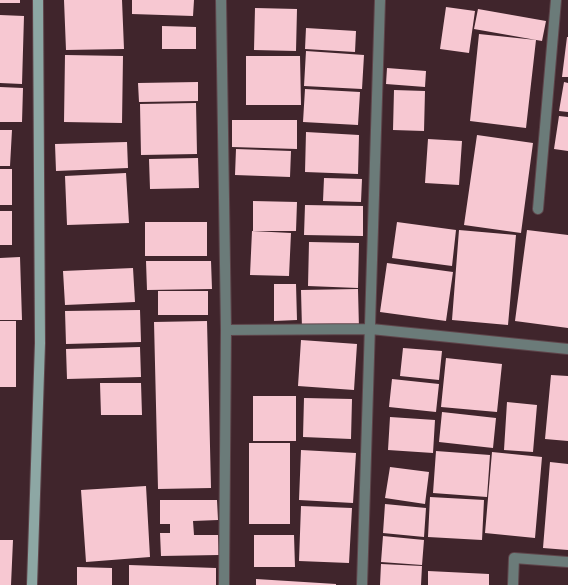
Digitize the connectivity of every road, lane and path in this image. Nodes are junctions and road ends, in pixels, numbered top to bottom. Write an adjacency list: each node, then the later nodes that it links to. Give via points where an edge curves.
1 (38, 0): 10 (street, via 40,343)
2 (221, 0): 7 (street)
3 (380, 0): 6 (street)
4 (556, 0): 5 (street)
5 (538, 209)
6 (371, 329): 7 (street); 8 (street); 12 (street)
7 (226, 330): 11 (street)
8 (568, 349)
9 (568, 562): 13 (street, via 514,558)
10 (32, 585)
11 (224, 585)
12 (362, 585)
13 (513, 585)

